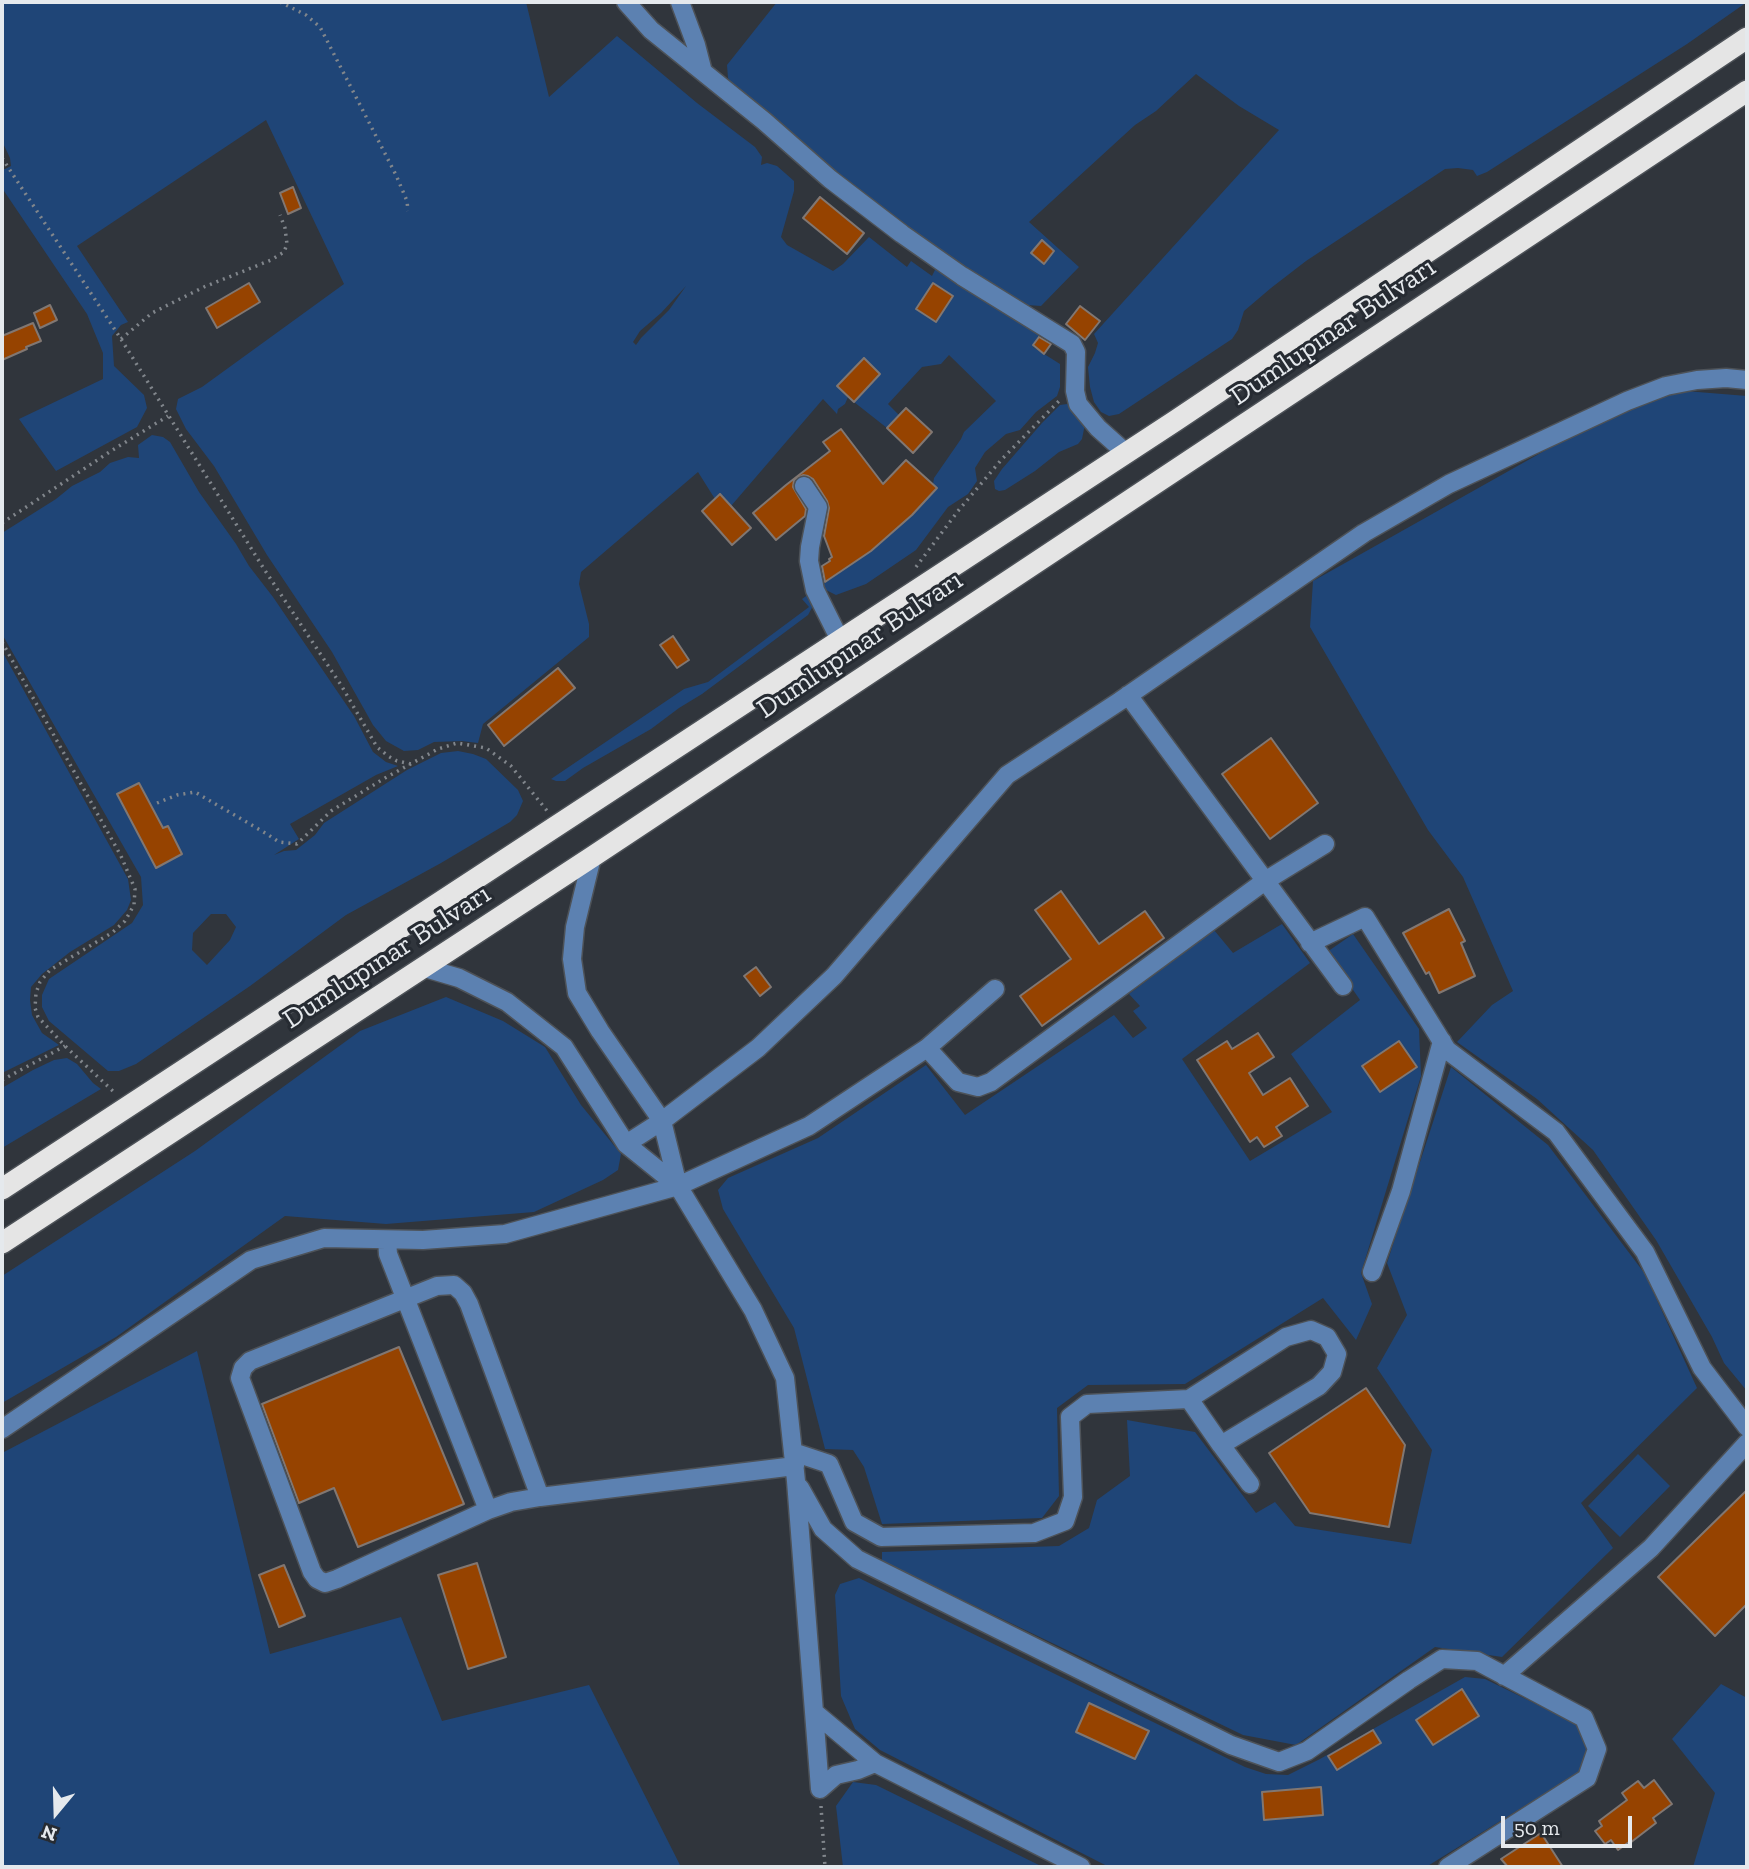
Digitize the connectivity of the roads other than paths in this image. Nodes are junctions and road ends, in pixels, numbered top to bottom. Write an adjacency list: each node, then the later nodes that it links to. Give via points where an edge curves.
1 (626, 2): 4 (street, via 651,30)
2 (680, 2): 4 (street)
3 (1747, 38): 7 (highway, Dumlupınar Bulvarı)
4 (703, 72): 7 (street, via 902,234 1072,344 1078,404)
5 (1747, 90): 12 (highway, Dumlupınar Bulvarı)
6 (1747, 380): 10 (street, via 1707,379 1666,386 1449,484 1364,533)
7 (1126, 453): 9 (highway, Dumlupınar Bulvarı)
8 (804, 486): 9 (street, via 818,507 809,561 815,590)
9 (840, 640): 23 (highway, Dumlupınar Bulvarı)
10 (1128, 695): 13 (street); 20 (street, via 1007,775 834,976 758,1048)
11 (1325, 844): 13 (street)
12 (592, 857): 15 (highway, Dumlupınar Bulvarı); 20 (street, via 575,927 572,959 577,993)
13 (1265, 881): 14 (street); 19 (street, via 991,1082 978,1087 958,1082)
14 (1310, 943): 16 (street); 18 (street, via 1366,917)
15 (422, 967): 21 (street, via 458,978 507,1002 564,1047); 25 (highway, Dumlupınar Bulvarı)
16 (1343, 986)
17 (995, 989): 19 (street)
18 (1442, 1041): 26 (street, via 1401,1191); 29 (street, via 1447,1050 1556,1132 1645,1252 1702,1368)
19 (928, 1048): 22 (street, via 810,1126)
20 (662, 1121): 21 (street); 22 (street)
21 (626, 1144): 22 (street)
22 (678, 1186): 24 (street, via 505,1234); 33 (street, via 753,1310 785,1378)
23 (2, 1189)
24 (387, 1240): 27 (street); 30 (street, via 324,1238 251,1260)
25 (2, 1243)
26 (1372, 1272)
27 (405, 1300): 35 (street, via 437,1286 454,1285 463,1293); 36 (street); 36 (street, via 250,1361 243,1368 240,1378 312,1572 325,1583 337,1579)
28 (1189, 1398): 32 (street); 32 (street, via 1286,1338 1311,1329 1327,1337 1337,1354 1332,1373 1319,1386); 33 (street, via 1087,1404 1070,1417 1073,1497 1065,1521 1034,1533 881,1537 854,1522 829,1464)
29 (1747, 1427)
30 (2, 1429)
31 (1747, 1443): 37 (street, via 1651,1548)
32 (1221, 1445): 34 (street)
33 (795, 1467): 35 (street); 37 (street, via 823,1529 857,1559 1231,1745 1279,1762 1307,1751 1443,1659 1477,1661); 38 (street)
34 (1250, 1484)
35 (540, 1497): 36 (street)
36 (488, 1510)
37 (1504, 1676): 41 (street, via 1584,1718 1598,1749 1587,1778)
38 (814, 1712): 39 (street); 39 (street, via 820,1789 836,1775)
39 (875, 1763): 40 (street)
40 (1082, 1867)
41 (1448, 1867)

